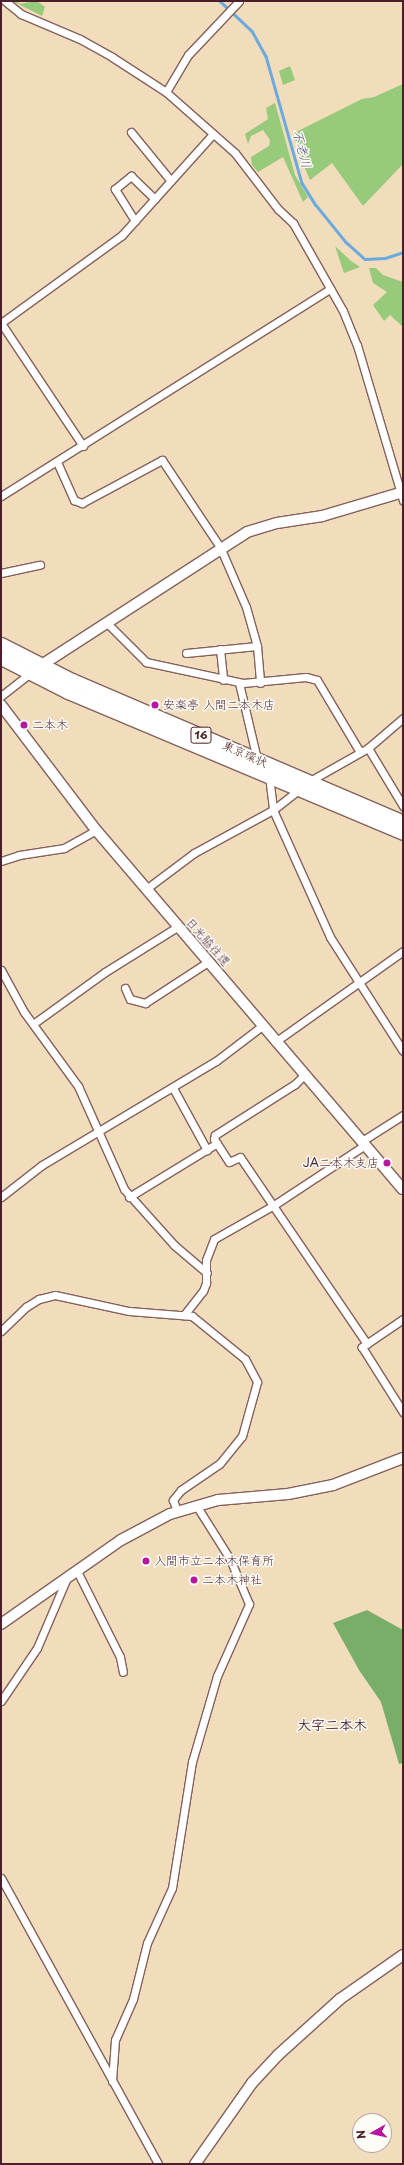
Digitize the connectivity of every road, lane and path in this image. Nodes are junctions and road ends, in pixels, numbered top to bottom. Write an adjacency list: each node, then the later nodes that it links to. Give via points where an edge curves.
1 (5, 1): 3 (street, via 21,14 80,39 112,56)
2 (239, 1): 3 (street, via 188,55)
3 (166, 92): 5 (street)
4 (131, 132): 6 (street)
5 (212, 134): 6 (street); 9 (street, via 236,152 278,209 293,223)
6 (171, 181): 7 (street)
7 (155, 199): 8 (street); 8 (street, via 131,176 115,189)
8 (135, 221): 10 (street, via 122,235)
9 (330, 289): 11 (street); 13 (street, via 343,311 357,345)
10 (1, 323): 11 (street)
11 (83, 446): 12 (street)
12 (57, 462): 14 (street); 15 (street, via 74,500 82,503 162,460)
13 (402, 495): 15 (street, via 322,516 263,526)
14 (1, 496)
15 (220, 547): 18 (street); 20 (street, via 246,607)
16 (40, 565): 17 (street)
17 (1, 573)
18 (106, 622): 24 (street); 26 (street, via 146,662)
19 (1, 644): 24 (highway, 東京環状 / 16)
20 (257, 646): 21 (street); 28 (street)
21 (220, 649): 22 (street); 26 (street)
22 (186, 653)
23 (1, 658): 25 (highway, 東京環状 / 16)
24 (41, 665): 25 (street); 34 (highway, 東京環状 / 16)
25 (29, 674): 29 (street); 35 (highway, 東京環状 / 16)
26 (223, 680): 27 (street)
27 (239, 683): 28 (street); 34 (street)
28 (260, 683): 33 (street, via 306,677 317,680)
29 (1, 696)
30 (1, 706): 40 (street, 日光脇往還)
31 (403, 718): 32 (street)
32 (368, 748): 33 (street); 37 (street)
33 (360, 752): 36 (street)
34 (258, 759): 36 (highway, 東京環状 / 16)
35 (269, 776): 36 (highway, 東京環状 / 16); 38 (street)
36 (304, 786): 38 (street); 39 (highway, 東京環状 / 16); 41 (highway, 東京環状 / 16)
37 (403, 806)
38 (273, 810): 43 (street, via 194,853); 48 (street, via 330,937)
39 (403, 822)
40 (96, 830): 42 (street, via 64,848 19,855); 43 (street, 日光脇往還)
41 (403, 833)
42 (1, 861)
43 (146, 888): 44 (street, 日光脇往還)
44 (177, 927): 46 (street, 日光脇往還); 50 (street, via 105,972)
45 (403, 951): 48 (street)
46 (208, 962): 49 (street, via 145,1003 130,999); 51 (street, 日光脇往還)
47 (1, 970): 50 (street)
48 (359, 981): 52 (street); 53 (street)
49 (125, 988)
50 (32, 1024): 57 (street, via 78,1086)
51 (262, 1026): 52 (street, 日光脇往還); 55 (street, via 216,1061)
52 (276, 1042): 54 (street, 日光脇往還)
53 (403, 1051)
54 (304, 1075): 58 (street, via 296,1084 215,1135); 59 (street, 日光脇往還)
55 (173, 1088): 57 (street); 60 (street)
56 (403, 1115): 59 (street)
57 (98, 1132): 62 (street, via 42,1165); 63 (street, via 116,1175)
58 (217, 1143): 60 (street); 64 (street, via 229,1162 240,1157)
59 (363, 1144): 61 (street, 日光脇往還); 64 (street)
60 (206, 1150): 63 (street)
61 (403, 1189)
62 (1, 1197)
63 (129, 1197): 65 (street, via 174,1245)
64 (274, 1205): 65 (street, via 214,1239 206,1260); 69 (street)
65 (207, 1273): 66 (street, via 203,1291)
66 (184, 1315): 68 (street, via 128,1311 55,1295 39,1299 26,1307); 73 (street, via 192,1316 246,1359 257,1382 242,1436 219,1464 181,1490 173,1500)
67 (403, 1319): 69 (street)
68 (1, 1331)
69 (367, 1344): 70 (street, via 362,1347)
70 (403, 1412)
71 (403, 1458): 72 (street, via 333,1485)
72 (196, 1505): 73 (street); 82 (street, via 230,1559 249,1604 217,1676 192,1762 172,1888 147,1943 133,1999 115,2040)
73 (177, 1511): 74 (street, via 141,1528)
74 (77, 1571): 75 (street); 77 (street, via 120,1657)
75 (67, 1578): 76 (street); 78 (street, via 37,1648)
76 (1, 1624)
77 (122, 1672)
78 (1, 1701)
79 (1, 1878): 80 (street)
80 (4, 1890): 82 (street)
81 (403, 1955): 84 (street, via 340,1999 278,2055 252,2082)
82 (112, 2081): 83 (street)
83 (158, 2164)
84 (195, 2164)

